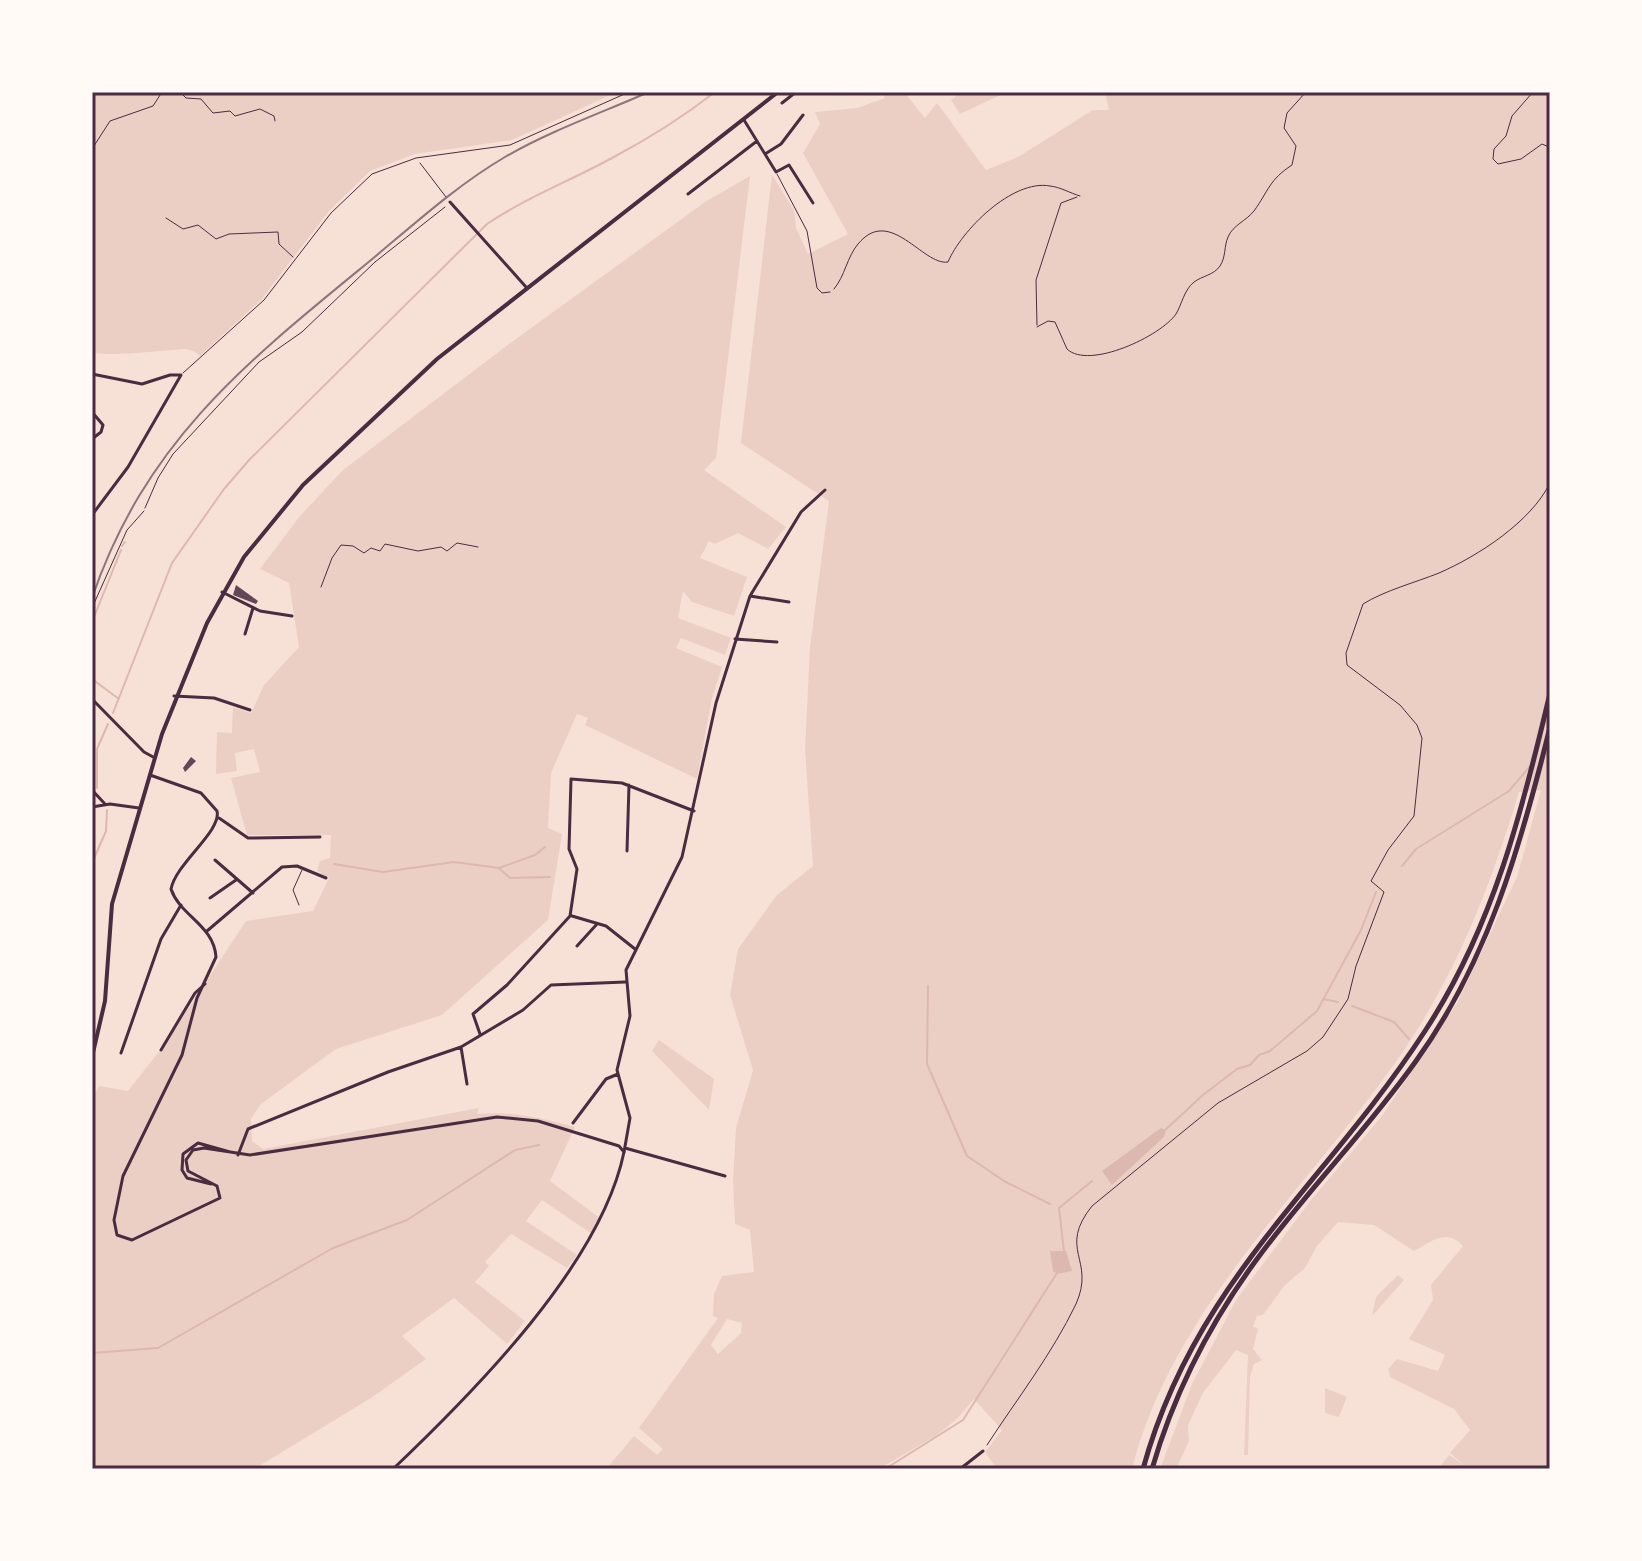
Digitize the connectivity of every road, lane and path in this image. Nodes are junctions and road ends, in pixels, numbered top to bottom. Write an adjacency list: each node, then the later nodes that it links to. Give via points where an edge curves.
1 (162, 92): 14 (path, via 153,106 110,121)
2 (180, 92): 11 (path, via 201,99 213,113 230,111 235,116 260,109)
3 (629, 92): 16 (lane, via 510,145)
4 (778, 92): 10 (main road)
5 (796, 92): 8 (street)
6 (1306, 92): 25 (path, via 1287,113 1284,128 1296,146 1292,165 1273,178 1255,210 1234,227 1219,267 1194,283 1175,316 1126,346 1086,358 1067,349 1055,322 1037,327 1036,280 1055,215 1061,203 1080,196 1047,185 1020,190 987,213 961,237 948,262 940,263 899,234 877,233 861,241)
7 (1533, 92): 13 (path, via 1512,116 1493,159 1498,164 1521,159 1542,144)
8 (782, 103)
9 (803, 115): 15 (street, via 781,144)
10 (744, 120): 12 (street); 24 (main road)
11 (275, 121)
12 (757, 141): 15 (street); 19 (street)
13 (1549, 147)
14 (92, 149)
15 (765, 154): 17 (street)
16 (416, 158): 18 (path); 23 (lane, via 382,168 355,187)
17 (776, 172): 21 (street, via 789,165); 25 (lane, via 807,231 814,282 822,293)
18 (444, 194)
19 (688, 194)
20 (450, 202): 24 (street); 32 (path, via 375,262 306,328 259,362 173,454)
21 (813, 203)
22 (166, 218): 23 (path, via 183,229 198,225 216,239 278,232 279,244)
23 (297, 258): 27 (lane, via 264,300)
24 (526, 287): 36 (main road, via 437,359 303,485)
25 (830, 292)
26 (92, 374): 27 (street, via 142,384)
27 (181, 375): 33 (street, via 128,467)
28 (92, 412): 29 (street, via 103,425)
29 (92, 439)
30 (1550, 483): 88 (path, via 1542,500 1499,536 1442,571 1372,599 1360,611 1347,665 1400,705 1422,738 1414,816 1371,881 1384,892 1348,999 1307,1051 1218,1103 1092,1206 1075,1236 1083,1268 1076,1303)
31 (825, 490): 37 (street, via 801,512)
32 (144, 511): 39 (lane, via 123,536)
33 (92, 515)
34 (478, 547): 35 (path, via 457,543 447,551 418,551 385,544 380,551 371,548 364,553 341,545)
35 (321, 587)
36 (222, 592): 40 (street); 46 (main road)
37 (750, 596): 38 (street); 43 (street)
38 (789, 602)
39 (92, 608)
40 (253, 608): 41 (street); 42 (street)
41 (292, 616)
42 (245, 634)
43 (735, 639): 44 (street); 57 (street)
44 (777, 642)
45 (1550, 693): 63 (highway)
46 (174, 696): 48 (street, via 214,698); 50 (main road)
47 (92, 699): 50 (street)
48 (250, 710)
49 (1550, 727): 63 (highway)
50 (155, 758): 51 (main road)
51 (150, 775): 56 (main road); 58 (street, via 204,794)
52 (629, 785): 57 (street); 60 (street); 70 (street, via 571,779 569,849 577,869)
53 (92, 790): 54 (street)
54 (105, 804): 55 (street); 56 (street)
55 (92, 807)
56 (139, 808): 81 (main road, via 112,904 105,1001)
57 (694, 811): 74 (street, via 668,890)
58 (219, 818): 59 (street, via 248,838); 68 (street, via 175,875 171,889)
59 (320, 837)
60 (627, 851)
61 (215, 860): 65 (street)
62 (303, 868): 64 (street); 66 (street, via 282,867); 69 (lane, via 293,890)
63 (1507, 874): 91 (highway, via 1418,1042 1212,1310 1177,1376); 92 (highway, via 1473,965 1417,1060 1257,1258 1219,1315 1176,1401)
64 (326, 878)
65 (237, 879): 66 (street); 67 (street)
66 (253, 893): 72 (street)
67 (210, 898)
68 (181, 905): 72 (street); 80 (street, via 161,939)
69 (299, 905)
70 (570, 916): 71 (street); 77 (street, via 473,1014)
71 (597, 924): 73 (street); 74 (street)
72 (207, 931): 76 (street, via 216,957)
73 (577, 946)
74 (635, 949): 75 (street)
75 (625, 982): 77 (street, via 551,985 523,1010); 82 (street, via 630,1016)
76 (205, 984): 79 (street); 86 (street, via 182,1055 123,1176 114,1220 117,1235 132,1240 216,1202 217,1186 190,1175 189,1153 199,1147)
77 (481, 1035): 78 (street)
78 (461, 1047): 83 (street); 86 (street, via 254,1126 245,1133)
79 (161, 1050)
80 (121, 1053)
81 (92, 1057)
82 (618, 1074): 84 (street, via 606,1079); 85 (street, via 630,1118)
83 (467, 1084)
84 (573, 1123)
85 (625, 1150): 86 (street, via 538,1121 497,1117); 87 (street); 89 (street, via 613,1194 581,1253 485,1375)
86 (238, 1155)
87 (725, 1176)
88 (983, 1451): 90 (street)
89 (393, 1469)
90 (960, 1469)
91 (1143, 1469)
92 (1152, 1469)

